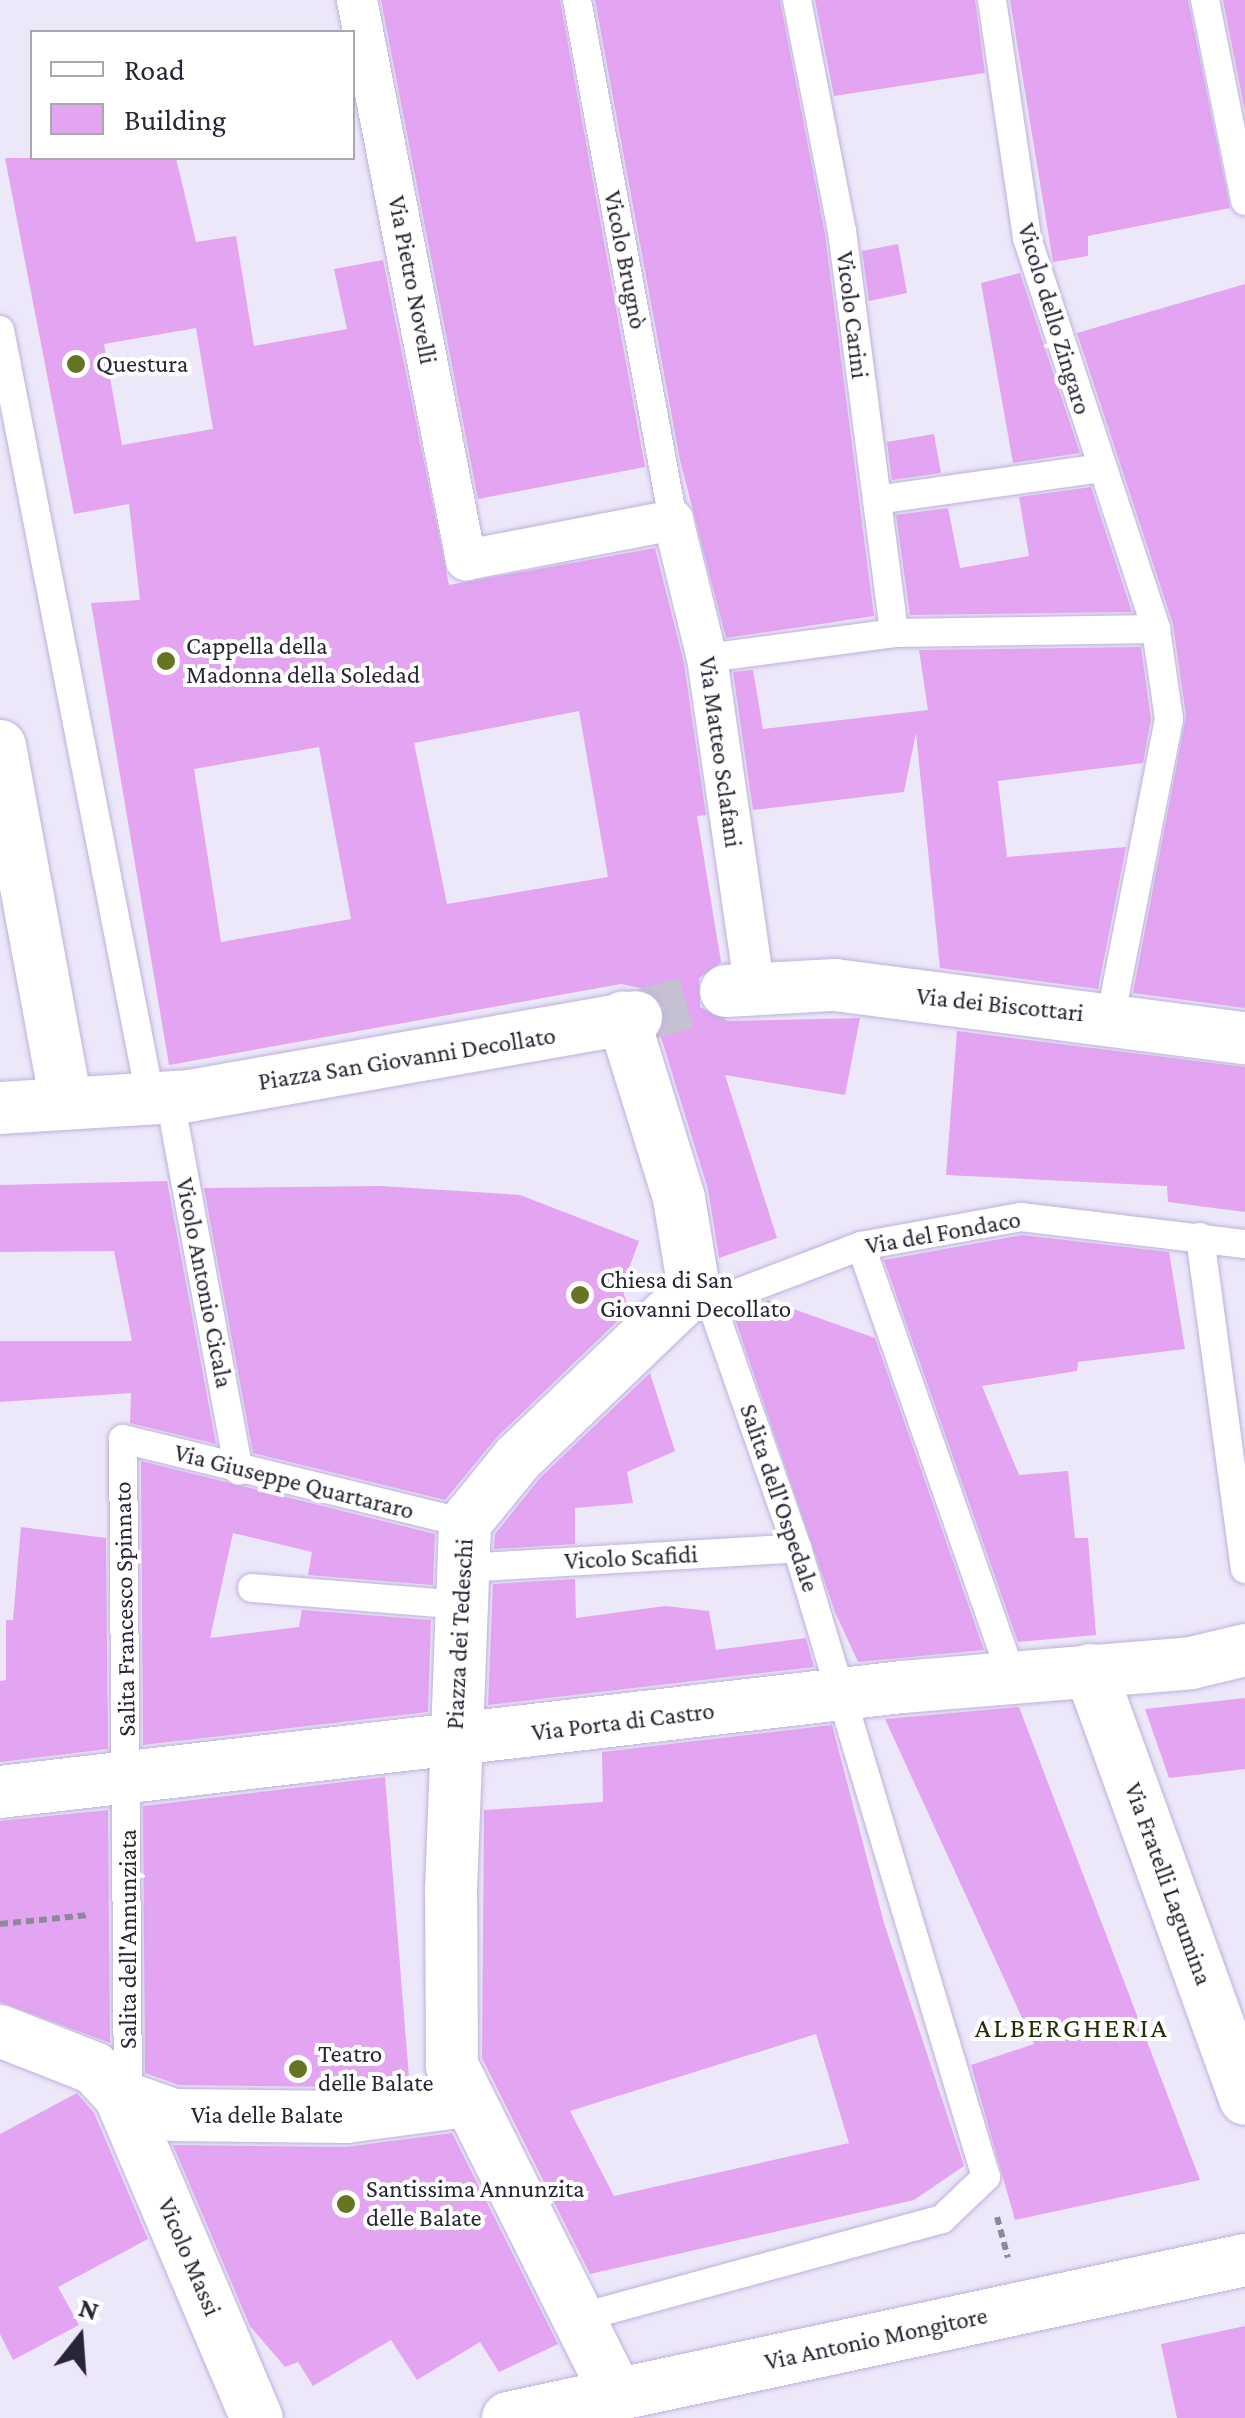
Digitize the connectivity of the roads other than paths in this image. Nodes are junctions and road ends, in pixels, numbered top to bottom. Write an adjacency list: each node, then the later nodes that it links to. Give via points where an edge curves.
1 (358, 0): 10 (street, Via Pietro Novelli, via 466,560)
2 (576, 0): 10 (lane, Vicolo Brugnò)
3 (797, 0): 9 (lane, Vicolo Carini, via 842,231)
4 (992, 0): 8 (lane, Vicolo dello Zingaro, via 1027,238)
5 (1205, 0): 6 (lane)
6 (1243, 202)
7 (0, 330): 18 (lane, Vicolo Antonio Cicala)
8 (1101, 468): 9 (lane); 11 (lane, Vicolo dello Zingaro)
9 (876, 500): 12 (lane, Vicolo Carini)
10 (674, 520): 13 (street, Via Matteo Sclafani)
11 (1156, 629): 12 (lane); 16 (lane, Vicolo dello Zingaro, via 1169,719)
12 (894, 633): 13 (lane)
13 (708, 658): 15 (street, Via Matteo Sclafani)
14 (0, 746): 19 (street)
15 (740, 988): 16 (street, Via dei Biscottari, via 835,984)
16 (1110, 1016): 17 (street, Via dei Biscottari)
17 (1245, 1038)
18 (169, 1095): 19 (street, Piazza San Giovanni Decollato); 24 (street, Piazza San Giovanni Decollato, via 600,1027 629,1017); 26 (lane, Vicolo Antonio Cicala)
19 (66, 1103): 20 (street, Piazza San Giovanni Decollato)
20 (0, 1108)
21 (1192, 1235): 22 (lane, Via del Fondaco); 23 (lane, Via del Fondaco, via 1021,1217); 29 (lane)
22 (1245, 1244)
23 (861, 1246): 24 (lane, Via del Fondaco); 33 (lane)
24 (702, 1296): 27 (lane, Salita dell'Ospedale); 28 (street, Piazza dei Tedeschi, via 518,1458)
25 (123, 1439): 26 (lane, Via Giuseppe Quartararo); 36 (lane, Salita Francesco Spinnato)
26 (239, 1471): 28 (lane, Via Giuseppe Quartararo)
27 (797, 1548): 28 (lane, Vicolo Scafidi); 34 (lane, Salita dell'Ospedale)
28 (465, 1565): 30 (lane); 35 (street, Piazza dei Tedeschi)
29 (1245, 1569)
30 (252, 1588)
31 (1245, 1650): 32 (street, Via Porta di Castro, via 1190,1663)
32 (1090, 1670): 33 (street, Via Porta di Castro); 40 (street, Via Fratelli Lagumina)
33 (1012, 1678): 34 (street, Via Porta di Castro)
34 (843, 1694): 35 (street, Via Porta di Castro); 43 (lane, Salita dell'Ospedale, via 986,2177 942,2219)
35 (454, 1743): 36 (street, Via Porta di Castro); 41 (street, Piazza dei Tedeschi, via 452,2065)
36 (128, 1779): 37 (street, Via Porta di Castro); 39 (lane, Salita dell'Annunziata)
37 (0, 1792)
38 (0, 2031): 39 (street, Via delle Balate, via 94,2068)
39 (124, 2098): 41 (street, Via delle Balate, via 174,2115 346,2117); 45 (street, Vicolo Massi)
40 (1245, 2099)
41 (466, 2101): 43 (street)
42 (1245, 2260): 44 (street, Via Antonio Mongitore)
43 (578, 2318): 44 (street)
44 (641, 2400): 46 (street, Via Antonio Mongitore)
45 (257, 2418)
46 (508, 2418)

